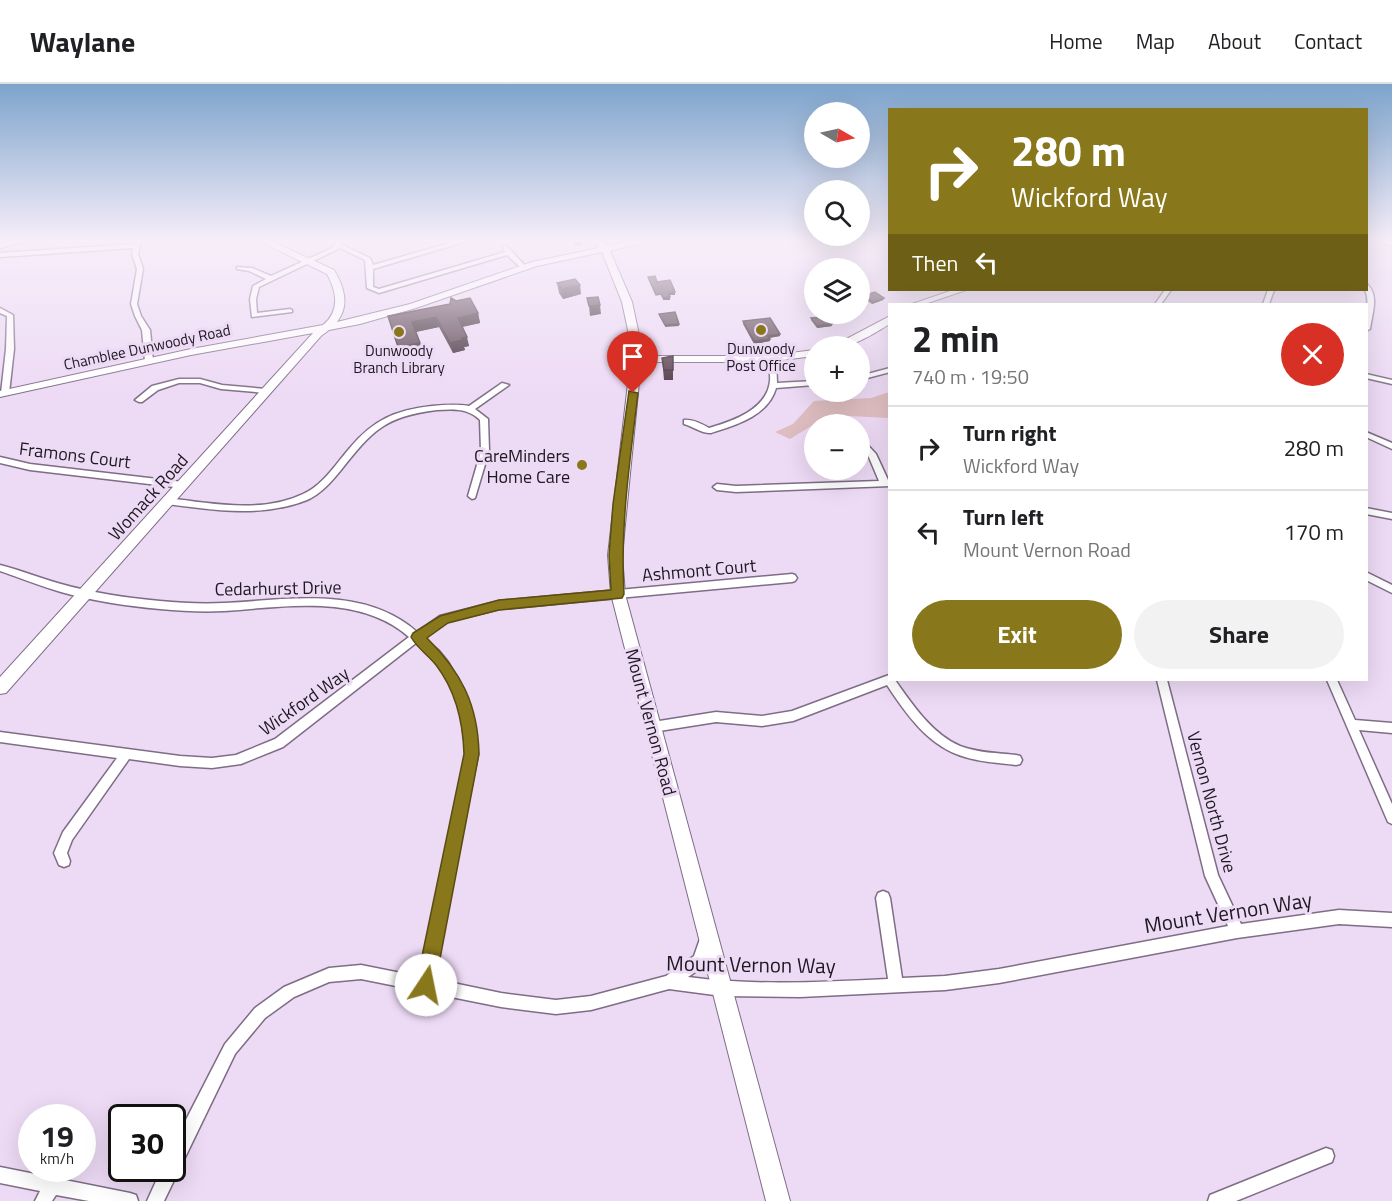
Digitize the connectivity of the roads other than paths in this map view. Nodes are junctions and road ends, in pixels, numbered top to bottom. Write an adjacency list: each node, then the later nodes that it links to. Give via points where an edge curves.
1 (136, 292): 21 (street, via 134,304 146,330)
2 (255, 292): 12 (street, via 254,316)
3 (331, 292): 16 (street, via 333,307)
4 (339, 292): 10 (street)
5 (455, 292): 13 (street, Chamblee Dunwoody Road)
6 (623, 292): 19 (street, Mount Vernon Road, via 632,316)
7 (954, 292): 9 (street)
8 (1370, 292): 14 (street)
9 (920, 303)
10 (341, 308): 13 (street, via 347,316); 16 (street, Womack Road)
11 (0, 310): 30 (street, via 10,315 10,349)
12 (290, 310)
13 (375, 316): 16 (street, Chamblee Dunwoody Road)
14 (1368, 318)
15 (888, 320): 17 (street)
16 (322, 329): 21 (street, Chamblee Dunwoody Road); 29 (street, Womack Road)
17 (863, 336)
18 (804, 354): 20 (street)
19 (637, 359): 20 (street); 50 (street, Mount Vernon Road, via 618,504)
20 (766, 359): 28 (street)
21 (149, 361): 30 (street, Chamblee Dunwoody Road)
22 (888, 371): 23 (street)
23 (870, 375)
24 (1368, 376): 25 (street)
25 (1392, 382)
26 (804, 383): 28 (street)
27 (505, 385): 32 (street)
28 (773, 386): 33 (street, via 762,407 724,426 708,431)
29 (266, 391): 31 (street, via 180,381 155,388); 39 (street, Womack Road)
30 (2, 393)
31 (140, 400)
32 (470, 409): 41 (street, via 484,419 486,429); 42 (street, via 428,408 381,422 360,439 320,488 291,503 249,508)
33 (687, 422)
34 (1368, 435): 35 (street)
35 (1392, 446)
36 (870, 452): 38 (street)
37 (0, 460): 39 (street, Framons Court)
38 (887, 483): 40 (street)
39 (183, 485): 42 (street, Womack Road)
40 (717, 487)
41 (472, 496)
42 (167, 501): 49 (street, Womack Road)
43 (1368, 511): 44 (street)
44 (1392, 516)
45 (0, 568): 49 (street, Cedarhurst Drive)
46 (1368, 575): 48 (street)
47 (792, 578): 50 (street, Ashmont Court)
48 (1392, 589)
49 (86, 594): 51 (street, Cedarhurst Drive, via 187,607 343,603 382,613); 56 (street, Womack Road)
50 (613, 595): 51 (street, Wickford Way, via 499,605 444,620); 58 (street, Mount Vernon Road)
51 (417, 637): 61 (street, Wickford Way, via 279,743 256,753 212,763); 71 (street, Cedarhurst Drive, via 441,661 459,690 471,727 463,801)
52 (888, 679): 58 (street, via 793,716 762,721 716,717)
53 (891, 681): 62 (street, via 927,727 949,746)
54 (1161, 681): 67 (street, Vernon North Drive, via 1212,876)
55 (1332, 681): 57 (street)
56 (0, 688)
57 (1351, 724): 59 (street); 63 (street)
58 (653, 727): 68 (street, Mount Vernon Road)
59 (1392, 728)
60 (0, 737): 61 (street, Wickford Way)
61 (126, 754): 64 (street, via 67,836 60,853)
62 (1016, 760)
63 (1392, 818)
64 (64, 861)
65 (883, 898): 70 (street)
66 (1392, 920): 67 (street, Mount Vernon Way, via 1339,916)
67 (1237, 931): 70 (street, Mount Vernon Way, via 999,976)
68 (707, 935): 69 (street, via 699,961); 72 (street, Mount Vernon Road)
69 (669, 982): 71 (street, Mount Vernon Way, via 591,1003 556,1007); 72 (street, Mount Vernon Way)
70 (896, 984): 72 (street, Mount Vernon Way, via 800,990)
71 (426, 985): 73 (street, Mount Vernon Way, via 361,972 329,975 289,992 260,1013 230,1048)
72 (722, 989): 81 (street, Mount Vernon Road)
73 (186, 1138)
74 (1326, 1156): 82 (street)
75 (0, 1174): 77 (street)
76 (164, 1182): 80 (street, Mount Vernon Way)
77 (52, 1186): 78 (street); 79 (street)
78 (43, 1201)
79 (130, 1201)
80 (155, 1201)
81 (778, 1201)
82 (1216, 1201)

